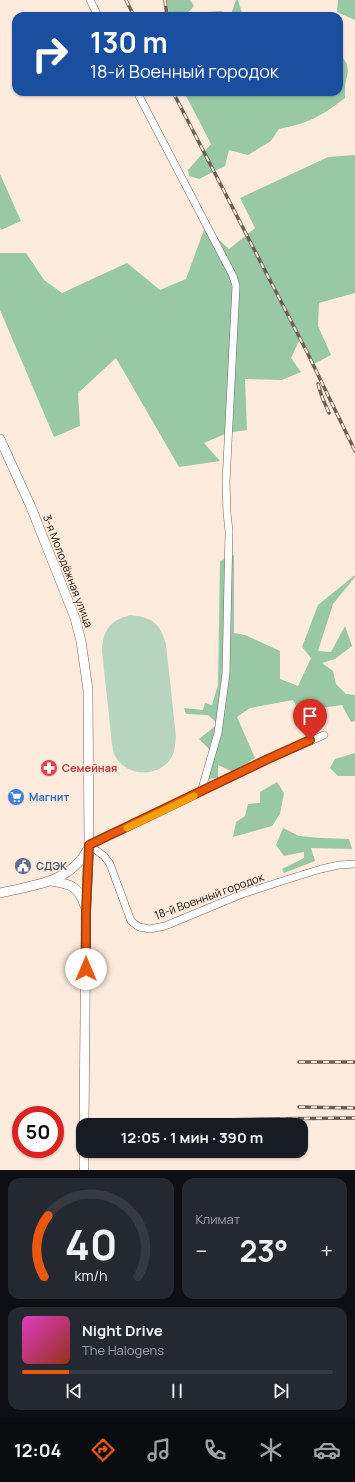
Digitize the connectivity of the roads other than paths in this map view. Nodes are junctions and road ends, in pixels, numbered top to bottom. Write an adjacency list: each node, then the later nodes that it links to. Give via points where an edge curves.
1 (90, 0): 2 (street)
2 (96, 12)
3 (140, 96): 6 (street, via 236,286 226,482 229,531 226,674 218,733)
4 (0, 439): 7 (main road, 3-я Молодёжная улица, via 61,581 81,641 88,690)
5 (324, 734): 6 (street)
6 (201, 792): 7 (street)
7 (89, 845): 8 (street, 18-й Военный городок, via 110,864 131,921 139,927 150,929 165,926 242,894 320,868); 9 (main road, via 77,866); 11 (main road, 3-я Молодёжная улица)
8 (355, 864)
9 (51, 881): 10 (main road); 11 (main road, via 73,886 81,895)
10 (0, 893)
11 (86, 911): 12 (main road, 3-я Молодёжная улица)
12 (84, 1118)
13 (84, 1158): 14 (main road)
14 (84, 1170)

